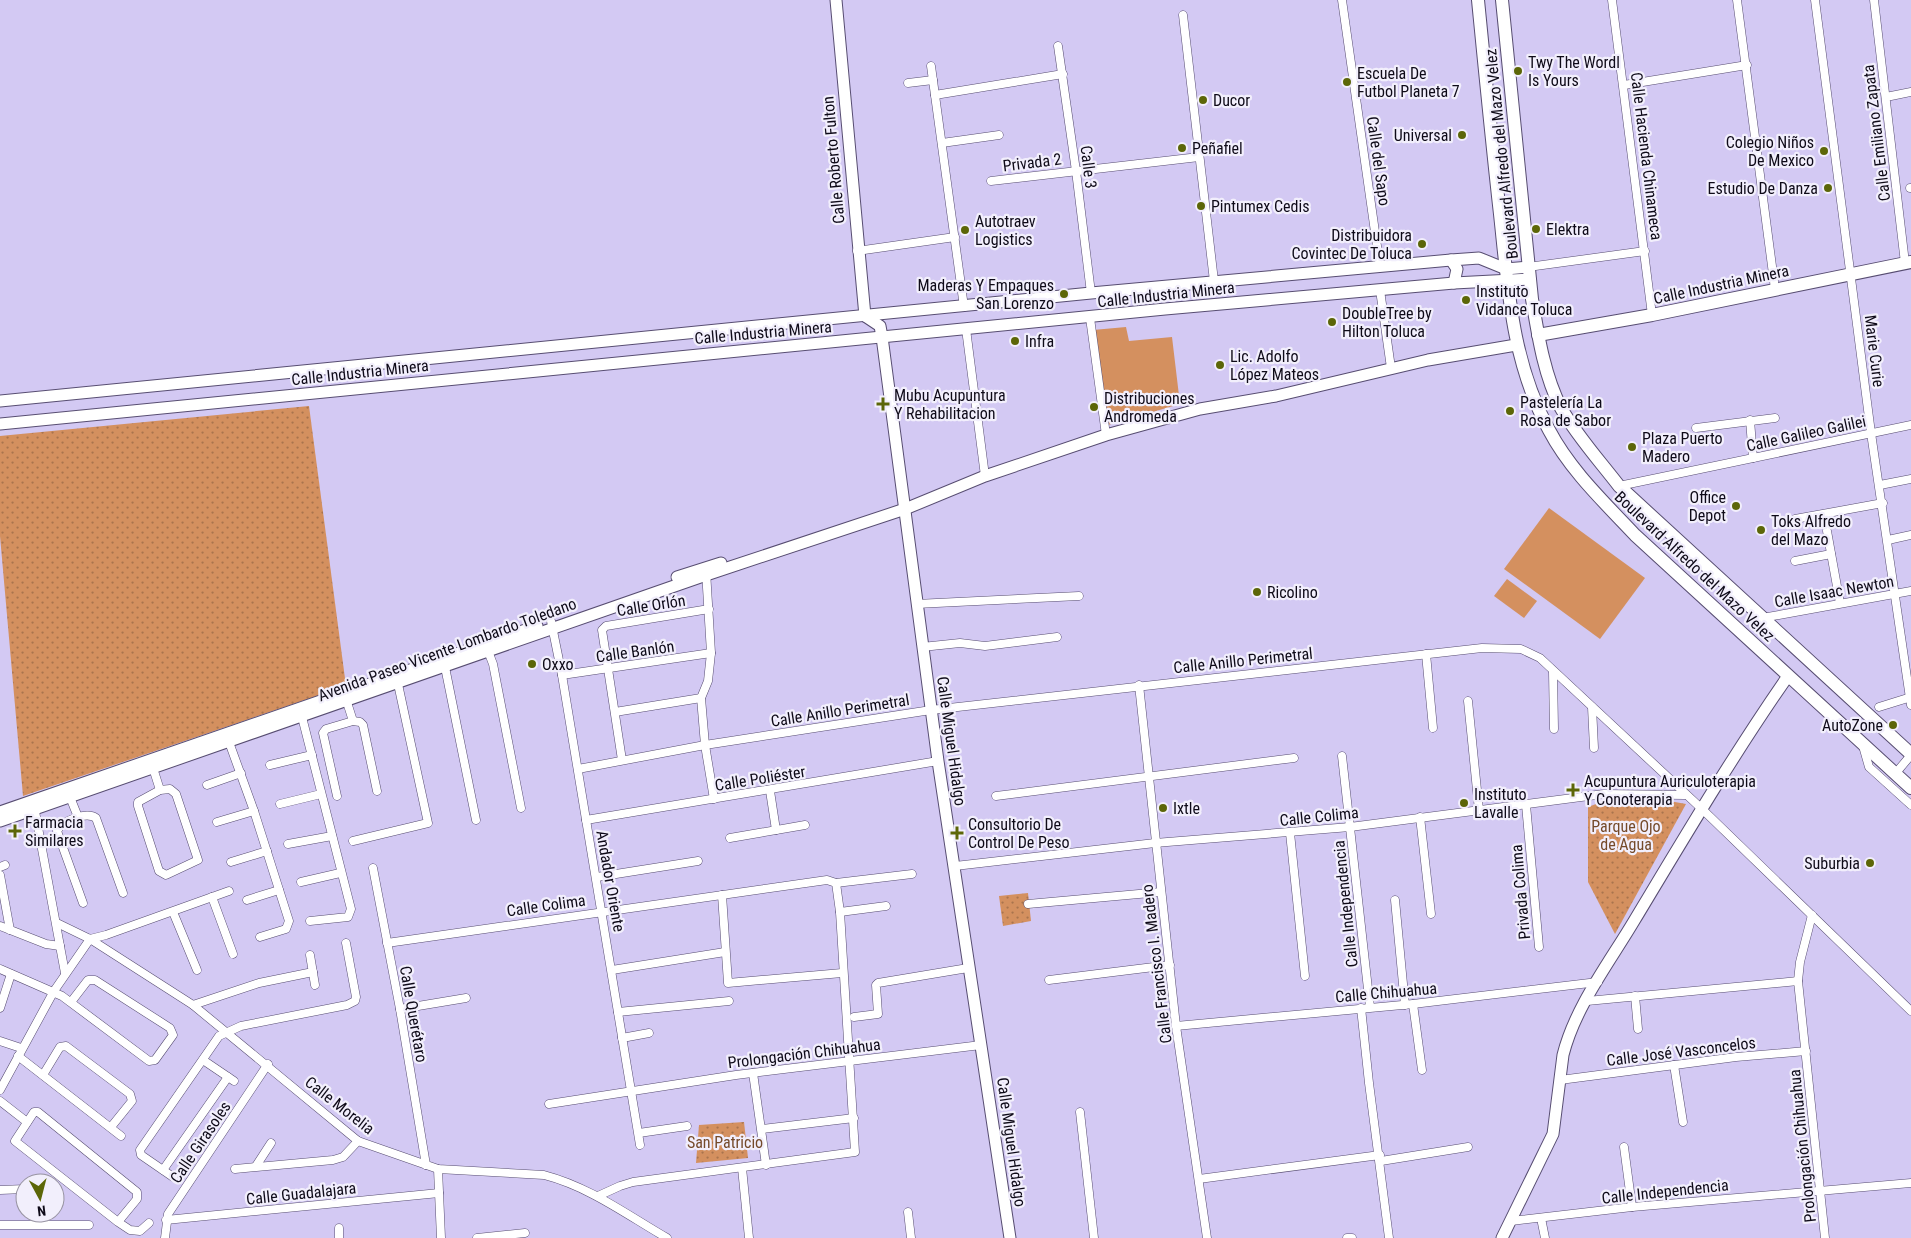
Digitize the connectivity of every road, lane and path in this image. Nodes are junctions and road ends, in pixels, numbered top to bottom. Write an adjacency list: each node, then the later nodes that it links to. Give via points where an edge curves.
1 (836, 0): 27 (main road, Calle Roberto Fulton)
2 (1342, 0): 31 (street, Calle del Sapo)
3 (1478, 0): 33 (main road, Boulevard Alfredo del Mazo Velez)
4 (1502, 0): 32 (main road, Boulevard Alfredo del Mazo Velez)
5 (1612, 0): 6 (street); 17 (street, Calle Hacienda Chinameca)
6 (1616, 0)
7 (1737, 0): 12 (street)
8 (1815, 0): 34 (street, Marie Curie)
9 (1874, 0): 20 (street, Calle Emiliano Zapata)
10 (1182, 15): 23 (street)
11 (1058, 46): 14 (street, Calle 3)
12 (1747, 65): 17 (street); 38 (street)
13 (931, 66): 15 (street)
14 (1063, 74): 19 (street); 24 (street, Calle 3)
15 (933, 80): 16 (street); 19 (street)
16 (908, 83)
17 (1624, 85): 28 (street, Calle Hacienda Chinameca)
18 (1911, 92): 20 (street)
19 (935, 94): 22 (street)
20 (1886, 97): 30 (street, Calle Emiliano Zapata)
21 (998, 135): 22 (street)
22 (942, 142): 26 (street)
23 (1199, 157): 24 (street, Privada 2); 35 (street)
24 (1076, 171): 25 (street, Privada 2); 40 (street, Calle 3)
25 (991, 181)
26 (955, 237): 27 (street); 41 (street)
27 (858, 251): 44 (main road, Calle Roberto Fulton)
28 (1645, 251): 32 (street); 43 (street, Calle Hacienda Chinameca)
29 (1451, 260): 31 (main road, Calle Industria Minera); 33 (main road, Calle Industria Minera, via 1479,258); 36 (main road, via 1457,269)
30 (1908, 263): 34 (main road, Calle Industria Minera)
31 (1380, 266): 35 (main road, Calle Industria Minera)
32 (1529, 273): 33 (main road, Calle Industria Minera); 47 (main road, Boulevard Alfredo del Mazo Velez)
33 (1506, 274): 36 (main road, Calle Industria Minera); 49 (main road, Boulevard Alfredo del Mazo Velez)
34 (1852, 274): 38 (main road, Calle Industria Minera); 57 (street, Marie Curie)
35 (1214, 282): 37 (main road, Calle Industria Minera)
36 (1454, 283): 39 (main road, Calle Industria Minera)
37 (1162, 288): 40 (main road, Calle Industria Minera); 42 (main road)
38 (1775, 289): 43 (main road, Calle Industria Minera)
39 (1380, 290): 42 (main road, Calle Industria Minera); 50 (street)
40 (1091, 293): 41 (main road, Calle Industria Minera)
41 (964, 307): 44 (main road, Calle Industria Minera)
42 (1165, 309): 45 (main road, Calle Industria Minera)
43 (1652, 315): 47 (main road, Calle Industria Minera)
44 (865, 316): 48 (main road, Calle Miguel Hidalgo, via 880,326); 51 (main road, Calle Industria Minera)
45 (1090, 318): 46 (main road, Calle Industria Minera); 58 (street)
46 (966, 329): 48 (main road, Calle Industria Minera); 60 (street)
47 (1538, 335): 63 (main road, Boulevard Alfredo del Mazo Velez, via 1561,407)
48 (882, 337): 54 (main road, Calle Industria Minera); 65 (main road, Calle Miguel Hidalgo)
49 (1516, 345): 50 (main road, Avenida Paseo Vicente Lombardo Toledano); 91 (main road, Boulevard Alfredo del Mazo Velez, via 1537,405 1566,458 1635,535)
50 (1390, 368): 58 (main road, Avenida Paseo Vicente Lombardo Toledano, via 1276,396 1200,410)
51 (0, 401)
52 (1775, 418): 53 (street)
53 (1750, 420): 56 (street); 59 (street)
54 (0, 424)
55 (1911, 425): 57 (street, Calle Galileo Galilei)
56 (1696, 428)
57 (1871, 433): 59 (street, Calle Galileo Galilei); 62 (street, Marie Curie)
58 (1106, 435): 60 (main road, Avenida Paseo Vicente Lombardo Toledano)
59 (1753, 458): 63 (street, Calle Galileo Galilei)
60 (985, 476): 65 (main road, Avenida Paseo Vicente Lombardo Toledano)
61 (1911, 478): 62 (street)
62 (1880, 485): 64 (street, Marie Curie)
63 (1619, 486): 79 (main road, Boulevard Alfredo del Mazo Velez)
64 (1882, 503): 66 (street); 69 (street, Marie Curie)
65 (905, 509): 72 (main road, Avenida Paseo Vicente Lombardo Toledano); 77 (main road, Calle Miguel Hidalgo)
66 (1795, 519)
67 (1827, 531): 70 (street)
68 (1911, 535): 69 (street)
69 (1888, 540): 74 (street, Marie Curie)
70 (1831, 554): 71 (street); 76 (street)
71 (1795, 561)
72 (706, 571): 78 (street); 80 (main road, Avenida Paseo Vicente Lombardo Toledano)
73 (1911, 591): 74 (street, Calle Isaac Newton)
74 (1895, 594): 76 (street, Calle Isaac Newton); 82 (street, Marie Curie)
75 (1079, 596): 77 (street)
76 (1840, 603): 79 (street, Calle Isaac Newton)
77 (916, 604): 83 (main road, Calle Miguel Hidalgo)
78 (709, 609): 85 (street); 88 (street, Calle Orlón, via 606,626 602,632)
79 (1762, 618): 110 (main road, Boulevard Alfredo del Mazo Velez)
80 (552, 625): 84 (main road, Avenida Paseo Vicente Lombardo Toledano); 90 (street, Andador Oriente); 94 (main road, Avenida Paseo Vicente Lombardo Toledano)
81 (1057, 638): 83 (street, via 985,646 960,643)
82 (1907, 645): 97 (street, Marie Curie)
83 (922, 647): 100 (main road, Calle Miguel Hidalgo)
84 (488, 651): 87 (main road, Avenida Paseo Vicente Lombardo Toledano); 137 (street)
85 (711, 653): 88 (street, Calle Banlón); 95 (street, via 708,681)
86 (1426, 654): 89 (street, Calle Anillo Perimetral, via 1482,648 1521,649 1540,658); 93 (street, Calle Anillo Perimetral); 104 (street)
87 (445, 667): 92 (main road, Avenida Paseo Vicente Lombardo Toledano); 144 (street)
88 (608, 668): 90 (street, Calle Banlón); 101 (street)
89 (1553, 672): 98 (street, Calle Anillo Perimetral); 105 (street)
90 (562, 675): 118 (street, Andador Oriente)
91 (1788, 676): 107 (main road, Boulevard Alfredo del Mazo Velez); 139 (main road)
92 (398, 684): 94 (main road, Avenida Paseo Vicente Lombardo Toledano); 154 (street, via 428,819 424,825)
93 (1139, 685): 100 (street, Calle Anillo Perimetral); 121 (street, Calle Francisco I. Madero)
94 (345, 697): 102 (main road, Avenida Paseo Vicente Lombardo Toledano); 103 (street); 134 (main road, Avenida Paseo Vicente Lombardo Toledano)
95 (701, 698): 101 (street); 108 (street)
96 (1468, 700): 138 (street)
97 (1911, 700): 99 (street)
98 (1592, 707): 109 (street); 128 (street, Calle Anillo Perimetral)
99 (1879, 708)
100 (931, 710): 108 (street, Calle Anillo Perimetral); 115 (main road, Calle Miguel Hidalgo)
101 (615, 712): 114 (street)
102 (302, 717): 106 (main road, Avenida Paseo Vicente Lombardo Toledano); 111 (street)
103 (353, 721): 125 (street, via 363,725); 129 (street, via 326,729 323,733)
104 (1434, 728)
105 (1554, 728)
106 (229, 742): 117 (main road, Avenida Paseo Vicente Lombardo Toledano); 119 (street)
107 (1863, 744): 120 (main road, Boulevard Alfredo del Mazo Velez); 136 (street, via 1869,767)
108 (705, 745): 114 (street, Calle Anillo Perimetral); 132 (street)
109 (1594, 748)
110 (1911, 754): 120 (street)
111 (312, 755): 116 (street); 127 (street)
112 (1342, 756): 149 (street, Calle Independencia)
113 (1294, 758): 121 (street)
114 (622, 760): 118 (street, Calle Anillo Perimetral)
115 (938, 762): 126 (street, Calle Poliéster); 160 (main road, Calle Miguel Hidalgo)
116 (270, 765)
117 (153, 768): 124 (street); 131 (main road, Avenida Paseo Vicente Lombardo Toledano)
118 (578, 768): 145 (street, Andador Oriente)
119 (240, 773): 122 (street); 140 (street)
120 (1895, 774): 123 (main road, Boulevard Alfredo del Mazo Velez)
121 (1148, 777): 130 (street); 155 (street, Calle Francisco I. Madero)
122 (207, 785)
123 (1911, 788)
124 (160, 790): 124 (street, via 170,788 176,794 198,860 166,875 159,870 138,806 141,799)
125 (377, 791)
126 (770, 791): 132 (street, Calle Poliéster); 150 (street)
127 (321, 794): 133 (street); 152 (street)
128 (1685, 795): 135 (street, Calle Colima, via 1604,794); 139 (street, Calle Anillo Perimetral)
129 (337, 796)
130 (996, 796)
131 (70, 797): 134 (main road, Avenida Paseo Vicente Lombardo Toledano); 142 (street)
132 (714, 799): 145 (street, Calle Poliéster)
133 (280, 804)
134 (34, 805): 141 (main road, Avenida Paseo Vicente Lombardo Toledano); 146 (main road, Avenida Paseo Vicente Lombardo Toledano); 185 (street)
135 (1526, 805): 138 (street, Calle Colima); 193 (street, Privada Colima)
136 (1911, 805)
137 (521, 808)
138 (1479, 810): 143 (street, Calle Colima)
139 (1702, 810): 183 (street, Calle Anillo Perimetral); 209 (main road)
140 (254, 811): 147 (street); 157 (street)
141 (0, 812)
142 (78, 817): 171 (street, via 90,815 96,818); 176 (street, via 57,831)
143 (1420, 817): 149 (street, Calle Colima); 182 (street)
144 (476, 820)
145 (586, 820): 165 (street, Andador Oriente)
146 (0, 821)
147 (217, 822)
148 (805, 825): 150 (street)
149 (1350, 827): 151 (street, Calle Colima); 219 (street, Calle Independencia)
150 (776, 830): 153 (street)
151 (1290, 833): 155 (street, Calle Colima); 206 (street)
152 (332, 836): 156 (street); 162 (street)
153 (730, 838)
154 (352, 841)
155 (1155, 843): 160 (street, Calle Colima); 170 (street, Calle Francisco I. Madero)
156 (288, 844)
157 (267, 851): 159 (street); 168 (street)
158 (698, 861): 165 (street)
159 (231, 862)
160 (955, 866): 198 (main road, Calle Miguel Hidalgo)
161 (373, 868): 191 (street, Calle Querétaro)
162 (340, 873): 166 (street); 184 (street, via 350,913 348,916)
163 (912, 874): 167 (street)
164 (0, 875): 187 (street)
165 (597, 878): 179 (street, Andador Oriente)
166 (301, 882)
167 (836, 883): 172 (street, Calle Colima, via 827,880); 181 (street)
168 (279, 890): 174 (street); 188 (street, via 289,921 286,929)
169 (229, 891): 173 (street)
170 (1161, 892): 177 (street); 197 (street, Calle Francisco I. Madero)
171 (123, 893)
172 (722, 895): 179 (street, Calle Colima); 194 (street)
173 (212, 897): 180 (street); 195 (street)
174 (247, 900)
175 (1395, 900): 217 (street)
176 (83, 903)
177 (1028, 904)
178 (886, 906): 181 (street)
179 (603, 911): 191 (street, Calle Colima); 201 (street, Andador Oriente)
180 (173, 912): 189 (street); 200 (street)
181 (840, 912): 204 (street)
182 (1431, 914)
183 (1812, 915): 208 (street); 223 (street, Calle Anillo Perimetral)
184 (310, 921)
185 (57, 923): 189 (street, Calle Morelia); 192 (street)
186 (0, 926): 187 (street)
187 (10, 930): 192 (street)
188 (260, 937)
189 (90, 939): 203 (street); 218 (street, Calle Morelia)
190 (346, 943): 228 (street, via 355,1001)
191 (387, 943): 222 (street, Calle Querétaro)
192 (60, 946): 203 (street)
193 (1539, 947)
194 (725, 952): 201 (street); 204 (street, via 728,983)
195 (233, 954)
196 (310, 955): 202 (street)
197 (1170, 965): 207 (street); 226 (street, Calle Francisco I. Madero)
198 (968, 968): 225 (street, via 878,982 878,1014); 232 (main road, Calle Miguel Hidalgo)
199 (0, 969): 205 (street)
200 (197, 970)
201 (612, 970): 224 (street, Andador Oriente)
202 (313, 972): 210 (street); 218 (street, via 259,983)
203 (65, 973): 211 (street)
204 (842, 973): 236 (street)
205 (11, 974): 211 (street); 220 (street)
206 (1305, 976)
207 (1048, 980)
208 (1798, 981): 212 (street); 233 (street)
209 (1598, 982): 215 (main road); 217 (street, Calle Chihuahua)
210 (315, 985)
211 (54, 991): 216 (street); 234 (street)
212 (1635, 996): 215 (street); 227 (street)
213 (466, 998): 222 (street)
214 (729, 1001): 224 (street)
215 (1586, 1001): 242 (main road, via 1566,1042)
216 (71, 1002): 216 (street, via 88,980 95,980 170,1028 173,1035 155,1060 149,1061)
217 (1409, 1004): 219 (street, Calle Chihuahua); 239 (street)
218 (193, 1005): 228 (street, Calle Morelia)
219 (1370, 1007): 221 (street, Calle Chihuahua)
220 (0, 1008)
221 (1361, 1008): 226 (street, Calle Chihuahua); 261 (street)
222 (400, 1009): 262 (street, Calle Querétaro)
223 (1911, 1011)
224 (618, 1012): 230 (street, Andador Oriente)
225 (854, 1017)
226 (1176, 1026): 270 (street, Calle Francisco I. Madero)
227 (1638, 1029)
228 (227, 1031): 235 (street, via 219,1036); 237 (street, Calle Morelia)
229 (649, 1032): 230 (street)
230 (622, 1038): 244 (street, Andador Oriente)
231 (0, 1042): 234 (street)
232 (981, 1045): 236 (street, Prolongación Chihuahua); 296 (main road, Calle Miguel Hidalgo)
233 (1806, 1051): 238 (street, Calle José Vasconcelos); 274 (street, Prolongación Chihuahua)
234 (19, 1052): 241 (street); 243 (street)
235 (203, 1060): 268 (street, via 140,1150 141,1155); 268 (street, via 231,1079)
236 (850, 1062): 240 (street, Prolongación Chihuahua); 248 (street)
237 (268, 1064): 256 (street, Calle Morelia); 280 (street, Calle Girasoles)
238 (1674, 1065): 242 (street, Calle José Vasconcelos); 250 (street)
239 (1422, 1070)
240 (753, 1073): 244 (street, Prolongación Chihuahua); 253 (street)
241 (43, 1075): 252 (street); 252 (street, via 60,1047 66,1046 130,1094 132,1101)
242 (1560, 1080): 281 (main road, via 1553,1134)
243 (0, 1090)
244 (631, 1090): 246 (street, Prolongación Chihuahua); 254 (street, Andador Oriente)
245 (0, 1101): 249 (street)
246 (549, 1104)
247 (1080, 1112): 297 (street)
248 (854, 1118): 253 (street); 263 (street, via 856,1152)
249 (27, 1122): 282 (street, via 15,1141); 282 (street, via 34,1112 38,1112 137,1192 137,1199)
250 (1683, 1122)
251 (687, 1126): 254 (street)
252 (111, 1127): 255 (street)
253 (762, 1129): 263 (street)
254 (639, 1133): 258 (street, Andador Oriente)
255 (121, 1136)
256 (358, 1141): 262 (street, Calle Morelia); 264 (street, via 338,1159)
257 (271, 1143): 264 (street)
258 (640, 1145)
259 (1468, 1147): 261 (street)
260 (1624, 1147): 277 (street)
261 (1380, 1158): 270 (street); 301 (street)
262 (426, 1165): 267 (street, Calle Morelia)
263 (766, 1165): 265 (street)
264 (256, 1166): 266 (street)
265 (742, 1168): 276 (street, via 633,1182); 294 (street)
266 (235, 1169)
267 (438, 1169): 275 (street); 276 (street, Calle Morelia, via 544,1175)
268 (163, 1170): 269 (street)
269 (173, 1177)
270 (1199, 1179): 298 (street, Calle Francisco I. Madero)
271 (1911, 1183): 274 (street, Calle Independencia)
272 (15, 1189): 273 (street)
273 (0, 1190)
274 (1821, 1190): 277 (street, Calle Independencia); 304 (street, Prolongación Chihuahua)
275 (439, 1193): 280 (street, Calle Guadalajara); 291 (street)
276 (598, 1196): 288 (street, Calle Morelia)
277 (1632, 1207): 279 (street, Calle Independencia)
278 (908, 1212): 295 (street)
279 (1541, 1218): 281 (street, Calle Independencia); 303 (street)
280 (166, 1220): 289 (street, Calle Girasoles)
281 (1511, 1220): 302 (main road)
282 (118, 1222): 283 (street, via 136,1231)
283 (149, 1223)
284 (0, 1225): 285 (street)
285 (89, 1225)
286 (339, 1228): 290 (street)
287 (525, 1233): 292 (street)
288 (657, 1236): 293 (street, Calle Morelia)
289 (165, 1238)
290 (339, 1238)
291 (440, 1238)
292 (477, 1238)
293 (667, 1238)
294 (749, 1238)
295 (911, 1238)
296 (1010, 1238)
297 (1094, 1238)
298 (1207, 1238)
299 (1347, 1238): 300 (street)
300 (1352, 1238)
301 (1390, 1238)
302 (1502, 1238)
303 (1545, 1238)
304 (1825, 1238)

